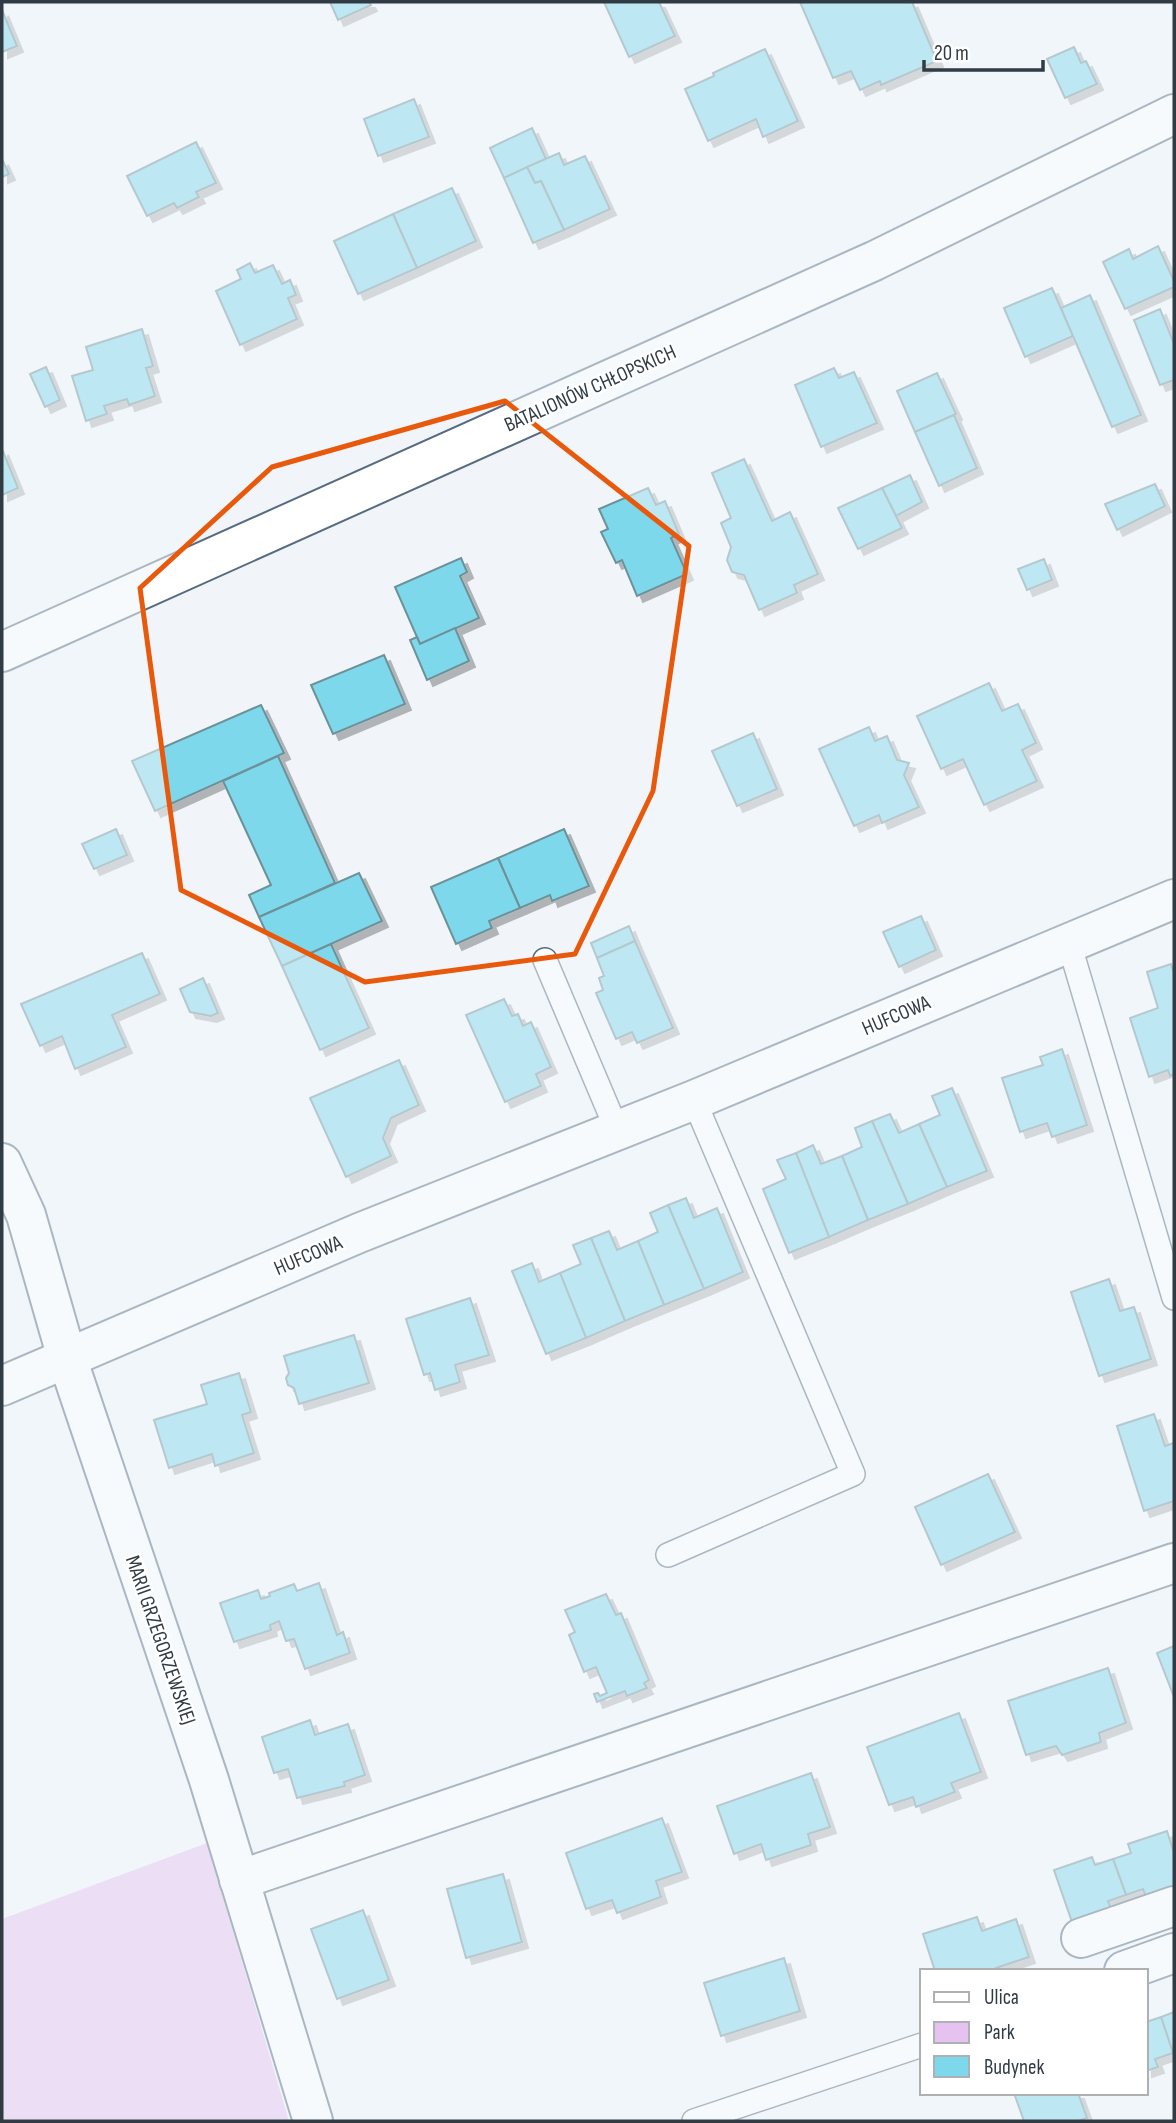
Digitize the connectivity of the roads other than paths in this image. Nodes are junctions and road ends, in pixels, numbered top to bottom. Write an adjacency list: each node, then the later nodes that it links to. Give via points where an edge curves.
1 (1174, 114): 2 (street, BATALIONÓW CHŁOPSKICH, via 874,261)
2 (2, 652)
3 (1174, 899): 4 (street, HUFCOWA)
4 (1069, 943): 6 (street, HUFCOWA); 9 (lane)
5 (545, 960): 7 (lane)
6 (694, 1100): 7 (street, HUFCOWA); 12 (lane, via 853,1474)
7 (617, 1130): 10 (street, HUFCOWA, via 359,1233)
8 (2, 1163): 10 (street, MARII GRZEGORZEWSKIEJ, via 26,1215)
9 (1174, 1298)
10 (67, 1358): 11 (street, HUFCOWA); 14 (street, MARII GRZEGORZEWSKIEJ)
11 (2, 1386)
12 (668, 1555)
13 (1174, 1563): 14 (street)
14 (239, 1880): 20 (street, MARII GRZEGORZEWSKIEJ)
15 (1174, 1906): 16 (street)
16 (1081, 1938)
17 (1174, 1954): 18 (street)
18 (1130, 1969)
19 (920, 2046): 21 (lane)
20 (313, 2121)
21 (694, 2121)

